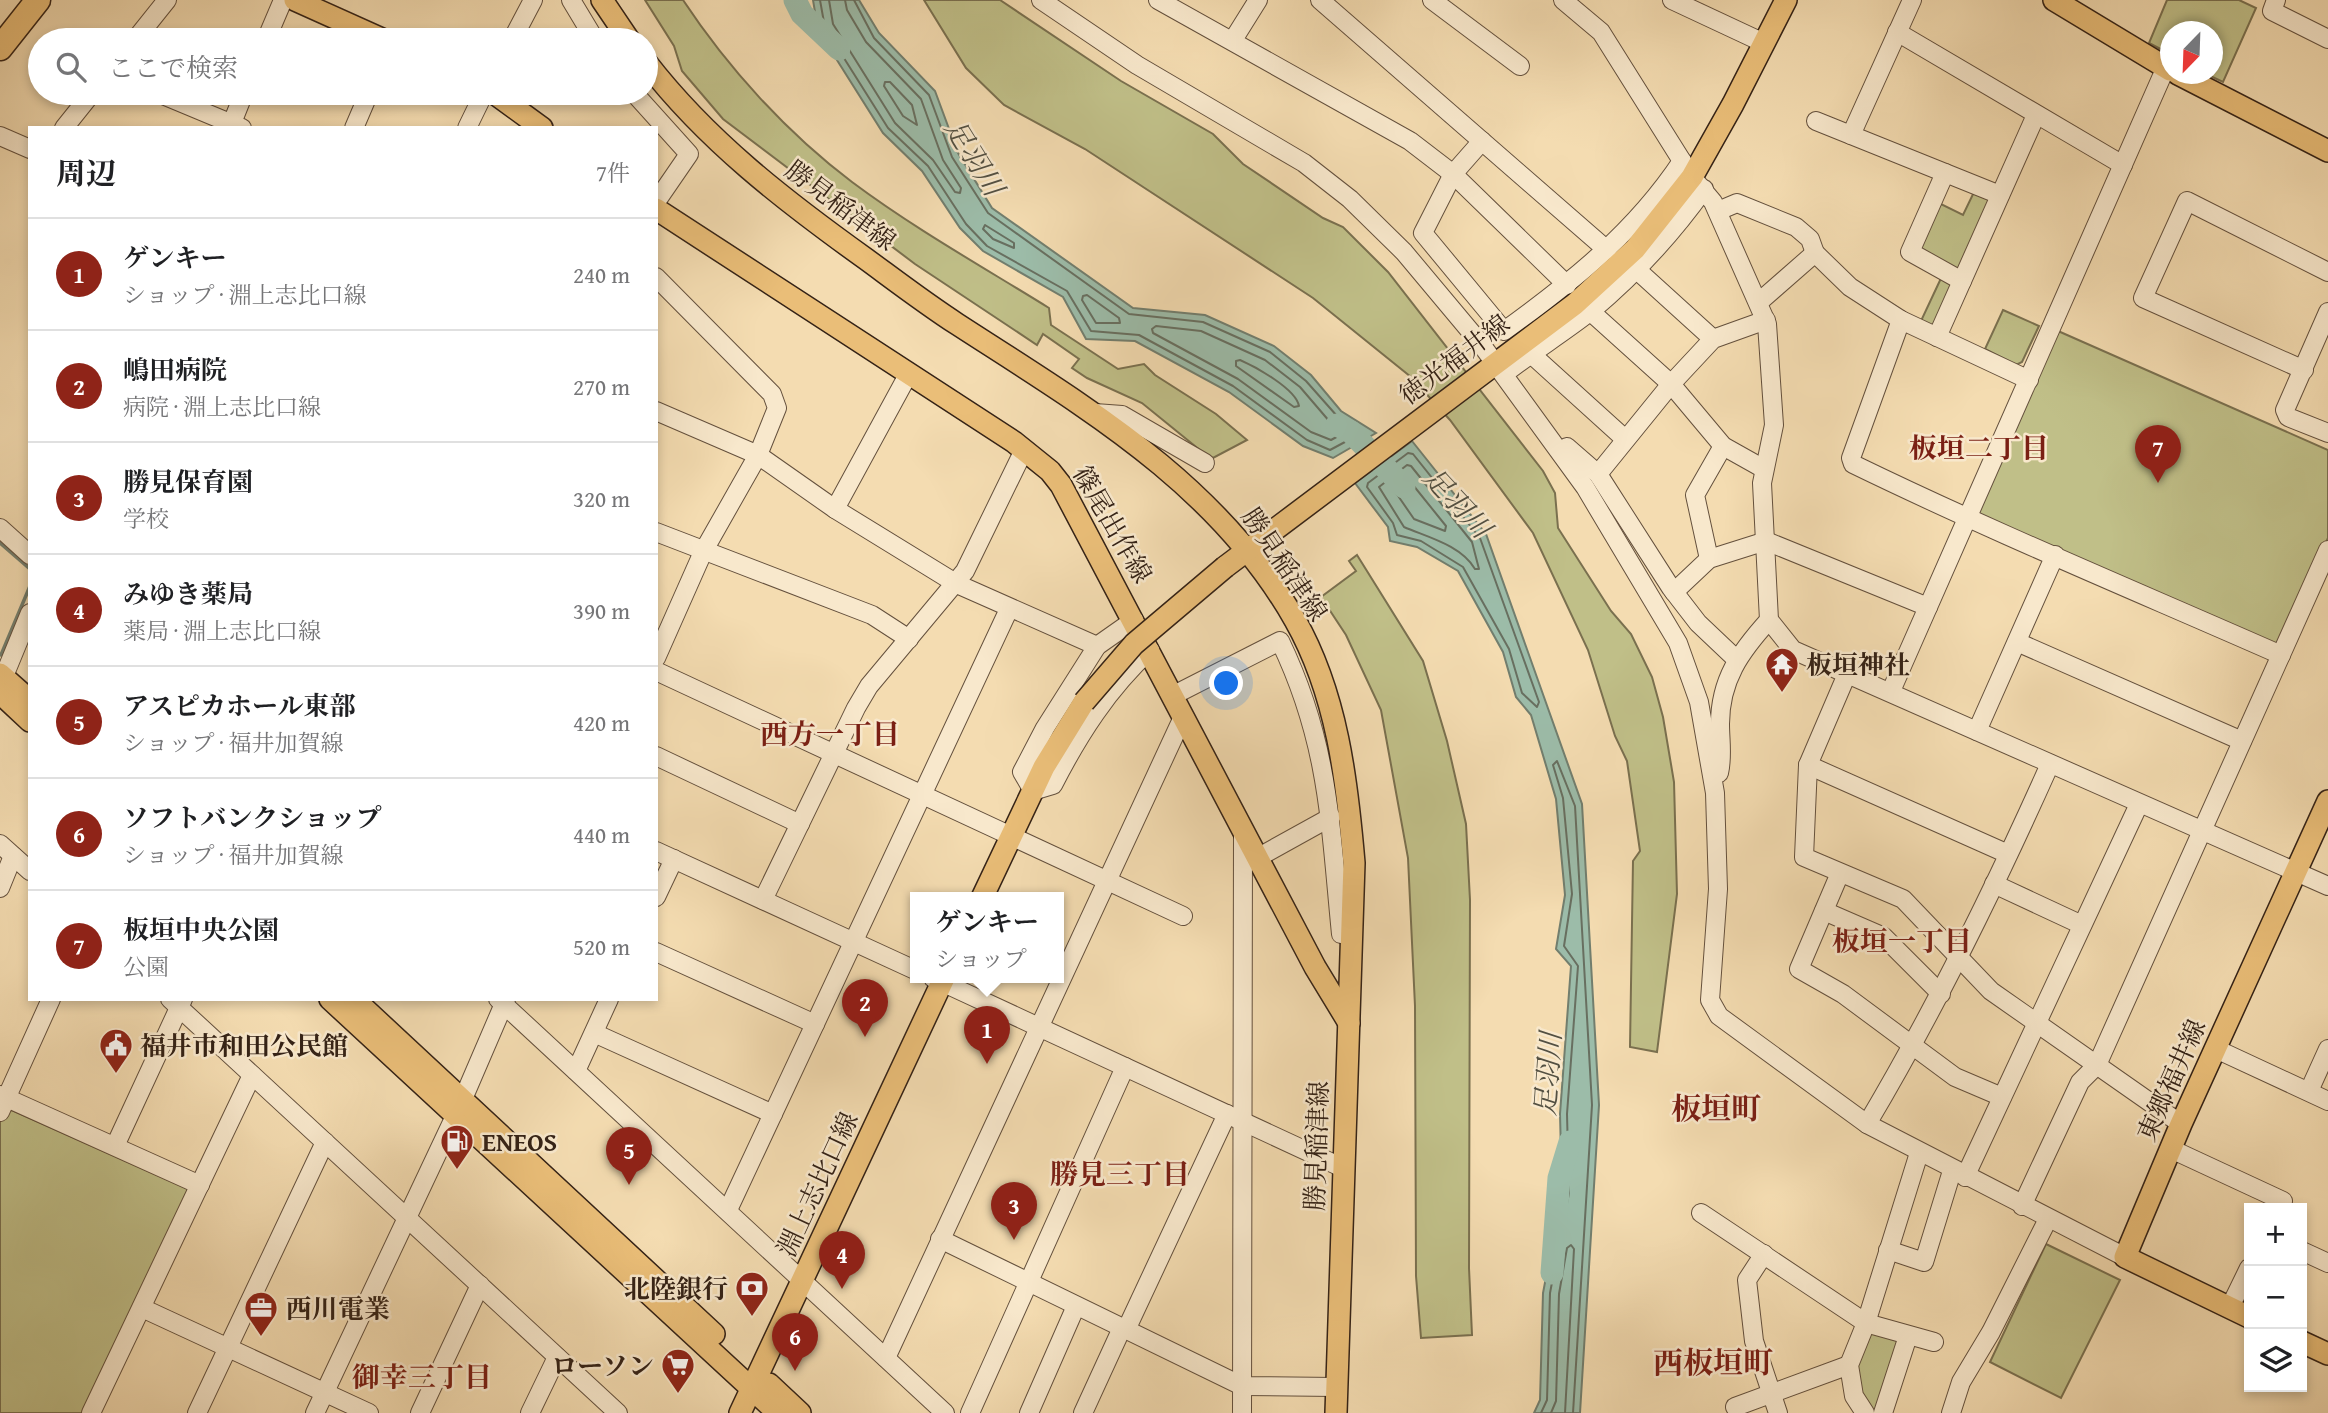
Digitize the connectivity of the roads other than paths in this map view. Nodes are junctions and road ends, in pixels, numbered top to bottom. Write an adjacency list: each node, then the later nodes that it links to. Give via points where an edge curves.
1 (18, 0): 20 (highway)
2 (38, 0): 31 (highway)
3 (167, 0): 21 (street)
4 (283, 0): 22 (street)
5 (295, 0): 23 (main road)
6 (533, 0): 24 (street)
7 (571, 0): 25 (street)
8 (602, 0): 26 (main road)
9 (1041, 0): 79 (street, via 1137,65 1304,163 1350,199 1404,252)
10 (1158, 0): 29 (street)
11 (1258, 0): 29 (street)
12 (1320, 0): 52 (street)
13 (1432, 0): 33 (street)
14 (1563, 0): 59 (street, via 1601,32)
15 (1672, 0): 30 (street)
16 (1786, 0): 30 (main road, 徳光福井線)
17 (1912, 0): 27 (street)
18 (2054, 0): 32 (main road)
19 (2277, 0): 28 (street, via 2272,11)
20 (0, 23)
21 (145, 28)
22 (271, 28)
23 (357, 28)
24 (518, 28)
25 (588, 28)
26 (621, 28)
27 (1897, 32): 44 (street); 51 (street)
28 (2328, 39)
29 (1233, 40): 58 (street, via 1410,141)
30 (1764, 43): 59 (main road, 徳光福井線)
31 (0, 48)
32 (2160, 63)
33 (1520, 66)
34 (658, 76): 85 (main road, 勝見稲津線, via 750,171 954,322)
35 (2164, 84): 56 (street)
36 (2198, 84): 55 (main road)
37 (82, 105): 46 (street)
38 (186, 105): 47 (street)
39 (241, 105): 47 (street)
40 (364, 105): 48 (street)
41 (478, 105): 49 (street)
42 (510, 105): 50 (main road)
43 (645, 105): 61 (street, via 689,154)
44 (2036, 115): 56 (street); 60 (street)
45 (1816, 121): 51 (street)
46 (66, 126)
47 (235, 126)
48 (355, 126)
49 (468, 126)
50 (539, 126)
51 (1851, 135): 57 (street)
52 (1482, 141): 58 (street); 64 (street)
53 (2, 142): 54 (street)
54 (28, 148)
55 (2328, 151)
56 (2123, 165): 82 (street)
57 (1945, 173): 60 (street); 69 (street, via 1910,252)
58 (1453, 174): 70 (street); 70 (street, via 1423,233 1504,331)
59 (1693, 176): 63 (street); 64 (street, via 1644,213); 66 (main road, 徳光福井線)
60 (2000, 195): 69 (street)
61 (658, 199)
62 (658, 210): 81 (main road, 篠尾出作線)
63 (1718, 211): 65 (street, via 1737,203 1796,227 1810,239); 71 (street)
64 (1607, 250): 70 (street)
65 (1815, 253): 71 (street); 75 (street, via 1850,287)
66 (1636, 260): 72 (street); 77 (street); 79 (main road, 徳光福井線)
67 (2328, 272): 80 (street, via 2187,201 2143,298)
68 (658, 279): 91 (street, via 772,394 778,408)
69 (1962, 281): 76 (street)
70 (1567, 285)
71 (1759, 302): 74 (street)
72 (1590, 312): 78 (street); 83 (street)
73 (2328, 312): 80 (street)
74 (1766, 320): 77 (street); 93 (street, via 1774,425)
75 (1901, 320): 76 (street); 96 (street, via 1851,458 1853,464)
76 (1937, 337): 82 (street)
77 (1713, 339): 83 (street)
78 (1530, 353): 79 (street); 88 (street)
79 (1499, 364): 86 (street); 100 (main road, 徳光福井線)
80 (2304, 370): 87 (street, via 2285,410 2288,416)
81 (909, 373): 90 (main road, 篠尾出作線); 95 (street)
82 (2029, 380): 96 (street)
83 (1671, 384): 88 (street); 89 (street)
84 (658, 412): 91 (street)
85 (1095, 413): 92 (street, via 1122,415); 100 (main road, 勝見稲津線, via 1156,458)
86 (1544, 430): 94 (street); 136 (street, via 1585,487 1678,643 1699,702)
87 (2328, 433)
88 (1625, 439): 94 (street)
89 (1723, 446): 93 (street); 105 (street, via 1695,495)
90 (1024, 450): 107 (street); 113 (main road, 篠尾出作線, via 1060,485)
91 (758, 455): 95 (street); 102 (street)
92 (1205, 463)
93 (1764, 469): 99 (street)
94 (1598, 474): 108 (street)
95 (835, 509): 107 (street)
96 (1966, 519): 104 (street); 109 (street)
97 (0, 528): 103 (street)
98 (658, 533): 102 (street)
99 (1766, 541): 105 (street); 109 (street); 112 (street)
100 (1253, 547): 135 (main road, 徳光福井線, bridge, via 1134,644 1084,702); 163 (main road, 勝見稲津線, via 1295,620 1336,726 1349,796 1354,863)
101 (2328, 550): 106 (street)
102 (703, 552): 114 (street, via 872,615); 118 (street)
103 (28, 553)
104 (2055, 555): 115 (street); 119 (street)
105 (1709, 559): 108 (street)
106 (2324, 569): 119 (street)
107 (957, 584): 110 (street); 114 (street)
108 (1674, 592): 120 (street)
109 (1928, 607): 124 (street)
110 (1009, 609): 116 (street); 137 (street)
111 (28, 618): 123 (street)
112 (1769, 620): 120 (street); 122 (street, via 1793,650)
113 (1134, 621): 116 (street); 117 (main road, 篠尾出作線)
114 (909, 639): 131 (street, via 870,686)
115 (2017, 642): 129 (street); 130 (street)
116 (1097, 646): 135 (street, via 1029,756 1022,772)
117 (1150, 650): 125 (main road, 篠尾出作線); 135 (street, via 1088,722 1053,785)
118 (658, 653)
119 (2280, 655): 130 (street)
120 (1736, 659): 136 (street, via 1722,694 1723,758)
121 (658, 672): 131 (street)
122 (1847, 674): 124 (street); 134 (street)
123 (1, 683): 126 (main road); 128 (main road)
124 (1891, 691): 129 (street)
125 (1172, 696): 127 (main road, 篠尾出作線); 140 (street, via 1280,641 1301,685 1321,751)
126 (28, 700)
127 (1183, 717): 143 (main road, 篠尾出作線); 153 (street)
128 (28, 718)
129 (1978, 731): 133 (street)
130 (2242, 741): 142 (street)
131 (835, 754): 137 (street); 141 (street)
132 (658, 757): 141 (street)
133 (2050, 764): 139 (street); 147 (street)
134 (1808, 765): 147 (street); 152 (street, via 1804,857)
135 (1032, 790): 144 (main road)
136 (1715, 793): 198 (street, via 1718,889 1710,1000 1719,1016)
137 (922, 795): 144 (street); 164 (street)
138 (2328, 801): 151 (main road, 東郷福井線)
139 (2138, 804): 142 (street); 162 (street)
140 (1331, 817): 148 (street); 163 (street, via 1341,934)
141 (800, 824): 159 (street)
142 (2201, 831): 151 (street); 187 (street)
143 (1243, 833): 148 (main road, 篠尾出作線); 197 (street)
144 (1010, 836): 153 (street); 157 (main road)
145 (7, 850): 150 (street); 156 (street)
146 (658, 852): 149 (street)
147 (2008, 854): 154 (street)
148 (1257, 858): 179 (main road, 篠尾出作線)
149 (674, 859): 158 (street); 159 (street)
150 (28, 869)
151 (2297, 872): 155 (street); 185 (main road, 東郷福井線)
152 (1840, 873): 160 (street); 166 (street, via 1903,900)
153 (1105, 880): 161 (street); 168 (street)
154 (1994, 884): 162 (street); 166 (street)
155 (2328, 886)
156 (0, 888)
157 (985, 892)
158 (658, 893)
159 (763, 900): 164 (street)
160 (1824, 911): 172 (street, via 1884,937); 184 (street, via 1800,969)
161 (1183, 916)
162 (2082, 925): 180 (street)
163 (1352, 936): 179 (main road, 勝見稲津線)
164 (853, 942): 167 (street); 181 (street)
165 (658, 952): 181 (street)
166 (1960, 957): 172 (street); 180 (street, via 1991,991)
167 (910, 968)
168 (1064, 970)
169 (939, 983): 220 (main road, 淵上志比口線)
170 (946, 983): 182 (street)
171 (1058, 983): 182 (street)
172 (1941, 994): 184 (street)
173 (50, 1001): 194 (street)
174 (332, 1001): 195 (main road)
175 (356, 1001): 195 (main road)
176 (503, 1001): 189 (street); 195 (street)
177 (608, 1001): 183 (street)
178 (178, 1002): 190 (street); 201 (street)
179 (1349, 1023): 204 (main road, 勝見稲津線)
180 (2037, 1023): 187 (street); 192 (street)
181 (815, 1024): 196 (street)
182 (1038, 1027): 188 (street); 213 (street)
183 (594, 1033): 189 (street); 196 (street)
184 (1914, 1045): 192 (street, via 1955,1077); 198 (street)
185 (2216, 1049): 191 (street); 199 (main road, 東郷福井線)
186 (2328, 1049): 191 (street)
187 (2097, 1065): 199 (street); 208 (street, via 2080,1082)
188 (1125, 1067): 197 (street); 221 (street)
189 (576, 1071): 209 (street)
190 (252, 1075): 200 (street); 206 (street)
191 (2309, 1091): 193 (street)
192 (2002, 1097): 205 (street)
193 (2328, 1101)
194 (2, 1102): 201 (street)
195 (459, 1107): 211 (street); 237 (main road)
196 (773, 1114): 209 (street)
197 (1234, 1117): 204 (street); 228 (street); 238 (street)
198 (1867, 1124): 203 (street)
199 (2182, 1124): 202 (main road, 東郷福井線)
200 (325, 1142): 211 (street); 232 (street)
201 (115, 1146): 206 (street)
202 (2171, 1149): 207 (street); 217 (main road, 東郷福井線)
203 (1919, 1153): 205 (street); 214 (street)
204 (1343, 1168): 239 (main road, 勝見稲津線)
205 (1959, 1174): 208 (street); 214 (street, via 1924,1262)
206 (200, 1185): 225 (street)
207 (2282, 1203)
208 (2022, 1206): 212 (street)
209 (728, 1210): 220 (street)
210 (1701, 1213): 216 (street)
211 (406, 1218): 222 (street); 240 (street)
212 (2048, 1219): 217 (street); 262 (street, via 1961,1382)
213 (940, 1239): 221 (street); 235 (street)
214 (1888, 1250): 227 (street)
215 (2307, 1253): 218 (street)
216 (1763, 1254): 227 (street); 241 (street, via 1746,1280 1754,1341)
217 (2124, 1257): 224 (main road)
218 (2328, 1263)
219 (2244, 1278): 224 (street)
220 (803, 1282): 235 (street); 237 (main road, 淵上志比口線)
221 (1030, 1283): 223 (street); 254 (street)
222 (480, 1285): 234 (street); 247 (street)
223 (1076, 1306): 228 (street); 255 (street)
224 (2230, 1307): 226 (main road)
225 (142, 1308): 232 (street); 243 (street)
226 (2244, 1314)
227 (1866, 1323): 229 (street); 236 (street)
228 (1124, 1329): 238 (street); 256 (street)
229 (1908, 1336): 230 (street); 261 (street)
230 (1934, 1342)
231 (2307, 1344): 233 (main road)
232 (228, 1348): 240 (street); 244 (street)
233 (2328, 1354)
234 (557, 1357): 248 (street); 249 (street)
235 (886, 1358): 253 (street)
236 (1849, 1365): 241 (street); 260 (street, via 1854,1396)
237 (755, 1382): 250 (main road, 淵上志比口線); 251 (main road); 252 (main road)
238 (1242, 1387): 239 (street); 257 (street)
239 (1336, 1387): 258 (main road, 勝見稲津線)
240 (324, 1392): 245 (street); 246 (street)
241 (1770, 1393): 242 (street); 259 (street)
242 (1735, 1407)
243 (91, 1413)
244 (197, 1413)
245 (315, 1413)
246 (369, 1413)
247 (420, 1413)
248 (530, 1413)
249 (618, 1413)
250 (740, 1413)
251 (778, 1413)
252 (800, 1413)
253 (945, 1413)
254 (970, 1413)
255 (1029, 1413)
256 (1083, 1413)
257 (1242, 1413)
258 (1336, 1413)
259 (1778, 1413)
260 (1865, 1413)
261 (1883, 1413)
262 (1951, 1413)

